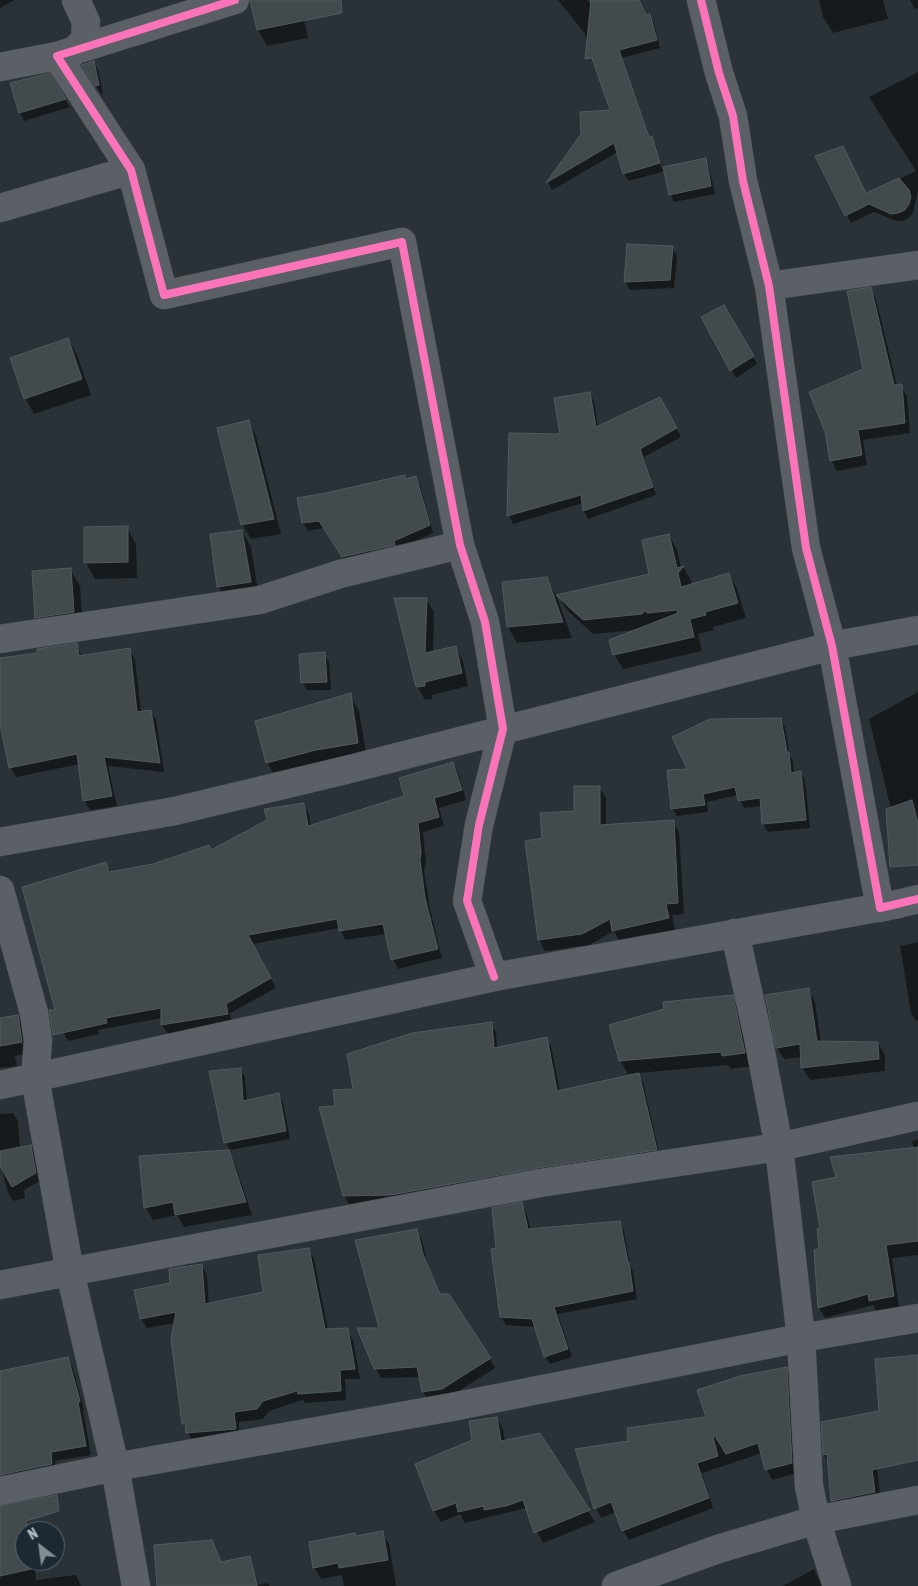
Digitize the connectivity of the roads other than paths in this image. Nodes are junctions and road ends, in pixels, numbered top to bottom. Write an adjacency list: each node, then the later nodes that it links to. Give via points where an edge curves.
1 (76, 0): 4 (street, via 86,22 85,40 72,53)
2 (235, 0): 4 (street)
3 (701, 0): 9 (street, via 733,116 743,181)
4 (56, 56): 5 (street); 6 (street)
5 (0, 67)
6 (131, 170): 7 (street); 10 (street, via 164,295 402,242)
7 (0, 208)
8 (918, 265): 9 (street)
9 (769, 286): 13 (street, via 806,548)
10 (460, 545): 12 (street, via 340,574 260,600); 14 (street, via 485,622)
11 (918, 630): 13 (street)
12 (0, 639)
13 (832, 646): 14 (street); 18 (street)
14 (503, 729): 15 (street, via 175,810); 20 (street, via 479,825 467,901)
15 (0, 842)
16 (0, 890): 21 (street, via 34,1013 38,1041)
17 (918, 900): 18 (street)
18 (880, 908): 19 (street)
19 (735, 933): 20 (street); 24 (street)
20 (494, 977): 21 (street)
21 (35, 1078): 22 (street); 25 (street)
22 (0, 1085)
23 (918, 1116): 24 (street)
24 (779, 1147): 25 (street, via 540,1184); 28 (street)
25 (70, 1272): 26 (street); 29 (street)
26 (0, 1285)
27 (918, 1318): 28 (street)
28 (801, 1338): 29 (street, via 452,1407); 32 (street, via 809,1486)
29 (114, 1467): 30 (street); 33 (street)
30 (0, 1491)
31 (918, 1500): 32 (street)
32 (816, 1520): 34 (street, via 718,1549); 35 (street)
33 (136, 1586)
34 (616, 1586)
35 (837, 1586)

